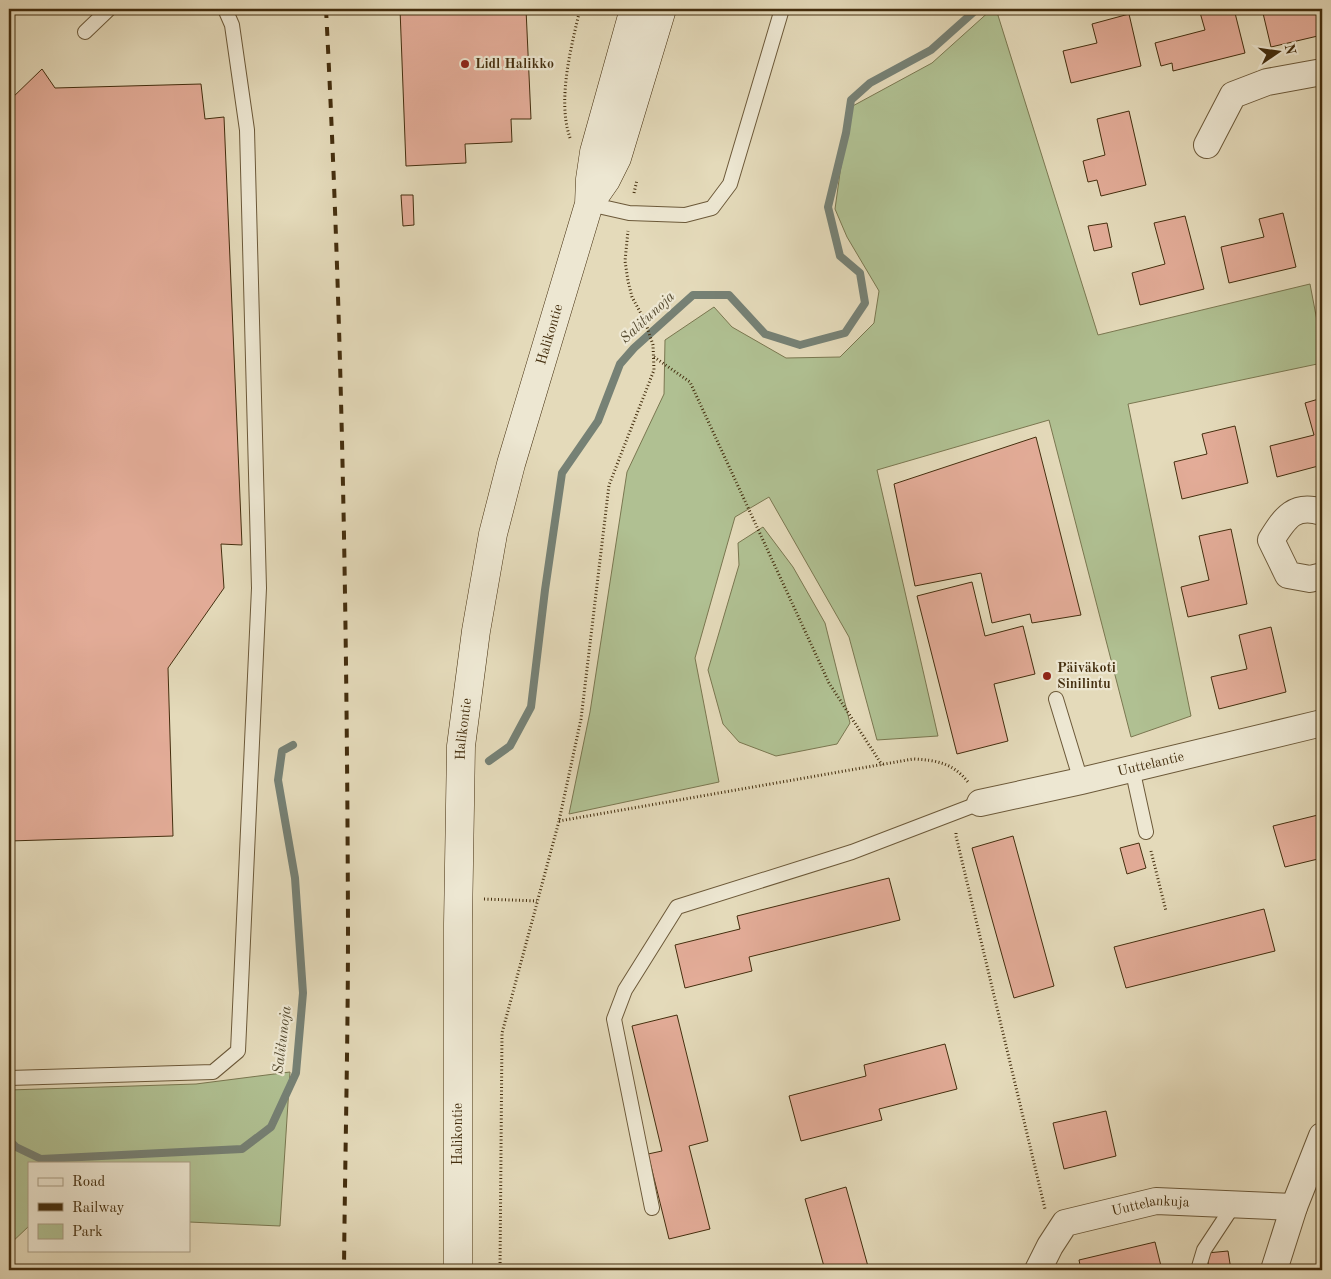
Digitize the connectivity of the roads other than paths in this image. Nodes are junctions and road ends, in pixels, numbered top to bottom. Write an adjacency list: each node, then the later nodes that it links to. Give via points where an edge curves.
1 (109, 9): 6 (lane)
2 (225, 9): 18 (lane, via 232,25 247,130 259,588 238,1051 213,1072)
3 (634, 9): 9 (main road, Halikontie, via 594,152)
4 (662, 9): 9 (main road, Halikontie, via 617,158)
5 (782, 9): 9 (lane, via 730,184 712,208 685,215 630,213)
6 (84, 32)
7 (1322, 72): 8 (street, via 1267,82 1233,95)
8 (1207, 145)
9 (590, 204): 23 (main road, Halikontie, via 493,534 460,746)
10 (1322, 512): 11 (street, via 1309,508 1286,517 1271,540 1288,575 1310,579)
11 (1322, 576)
12 (1056, 699): 15 (lane)
13 (1322, 723): 14 (street, Uuttelantie)
14 (1132, 768): 15 (street, Uuttelantie); 17 (lane)
15 (1081, 781): 16 (street, Uuttelantie)
16 (980, 803): 22 (lane, via 852,852 677,907 625,990 614,1019)
17 (1146, 832)
18 (9, 1078)
19 (1322, 1136): 21 (street)
20 (1235, 1204): 21 (street, Uuttelankuja); 24 (street, Uuttelankuja, via 1156,1200 1066,1223); 25 (lane, via 1204,1250)
21 (1294, 1207): 26 (street)
22 (652, 1208)
23 (458, 1270)
24 (1038, 1270)
25 (1198, 1270)
26 (1274, 1270)

